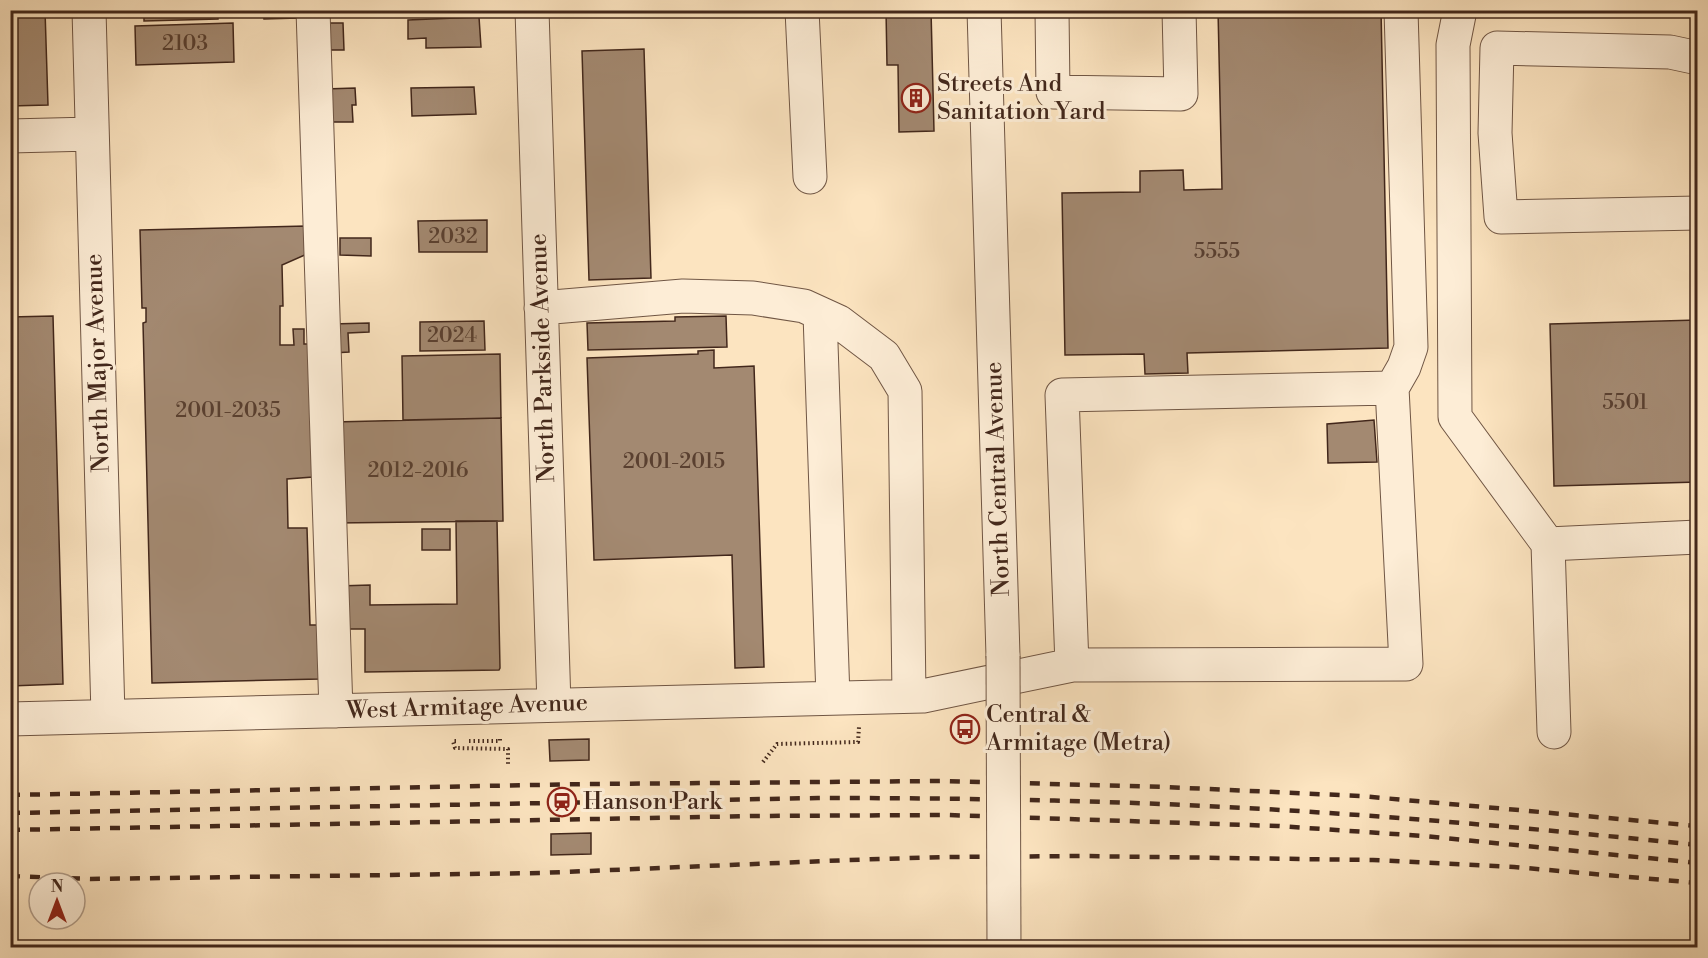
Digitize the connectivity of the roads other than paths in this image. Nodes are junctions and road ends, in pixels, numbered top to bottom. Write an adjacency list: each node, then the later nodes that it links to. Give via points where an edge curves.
1 (89, 10): 11 (street, North Major Avenue)
2 (313, 10): 24 (street)
3 (532, 10): 15 (street, North Parkside Avenue)
4 (802, 10): 13 (street)
5 (984, 10): 28 (street, North Central Avenue, bridge, via 1003,656)
6 (1052, 10): 7 (street, via 1053,92 1181,94)
7 (1179, 10)
8 (1401, 10): 17 (street, via 1411,347)
9 (1460, 10): 19 (street, via 1453,45 1455,417)
10 (1698, 58): 14 (street, via 1670,52 1497,48 1495,133 1501,217)
11 (92, 134): 12 (street); 25 (street, North Major Avenue)
12 (10, 136)
13 (810, 177)
14 (1698, 213)
15 (541, 308): 16 (street, via 683,296 753,298 804,306); 23 (street, North Parkside Avenue)
16 (820, 314): 21 (street, via 839,322 884,356 905,391); 22 (street)
17 (1392, 388): 20 (street, via 1062,395); 20 (street, West Armitage Avenue, via 1406,664)
18 (1698, 537): 19 (street)
19 (1548, 544): 27 (street)
20 (1072, 665): 21 (street, West Armitage Avenue)
21 (916, 696): 22 (street, West Armitage Avenue)
22 (832, 698): 23 (street, West Armitage Avenue)
23 (554, 705): 24 (street, West Armitage Avenue)
24 (336, 711): 25 (street, West Armitage Avenue)
25 (108, 716): 26 (street, West Armitage Avenue)
26 (10, 719)
27 (1554, 732)
28 (1004, 948)

